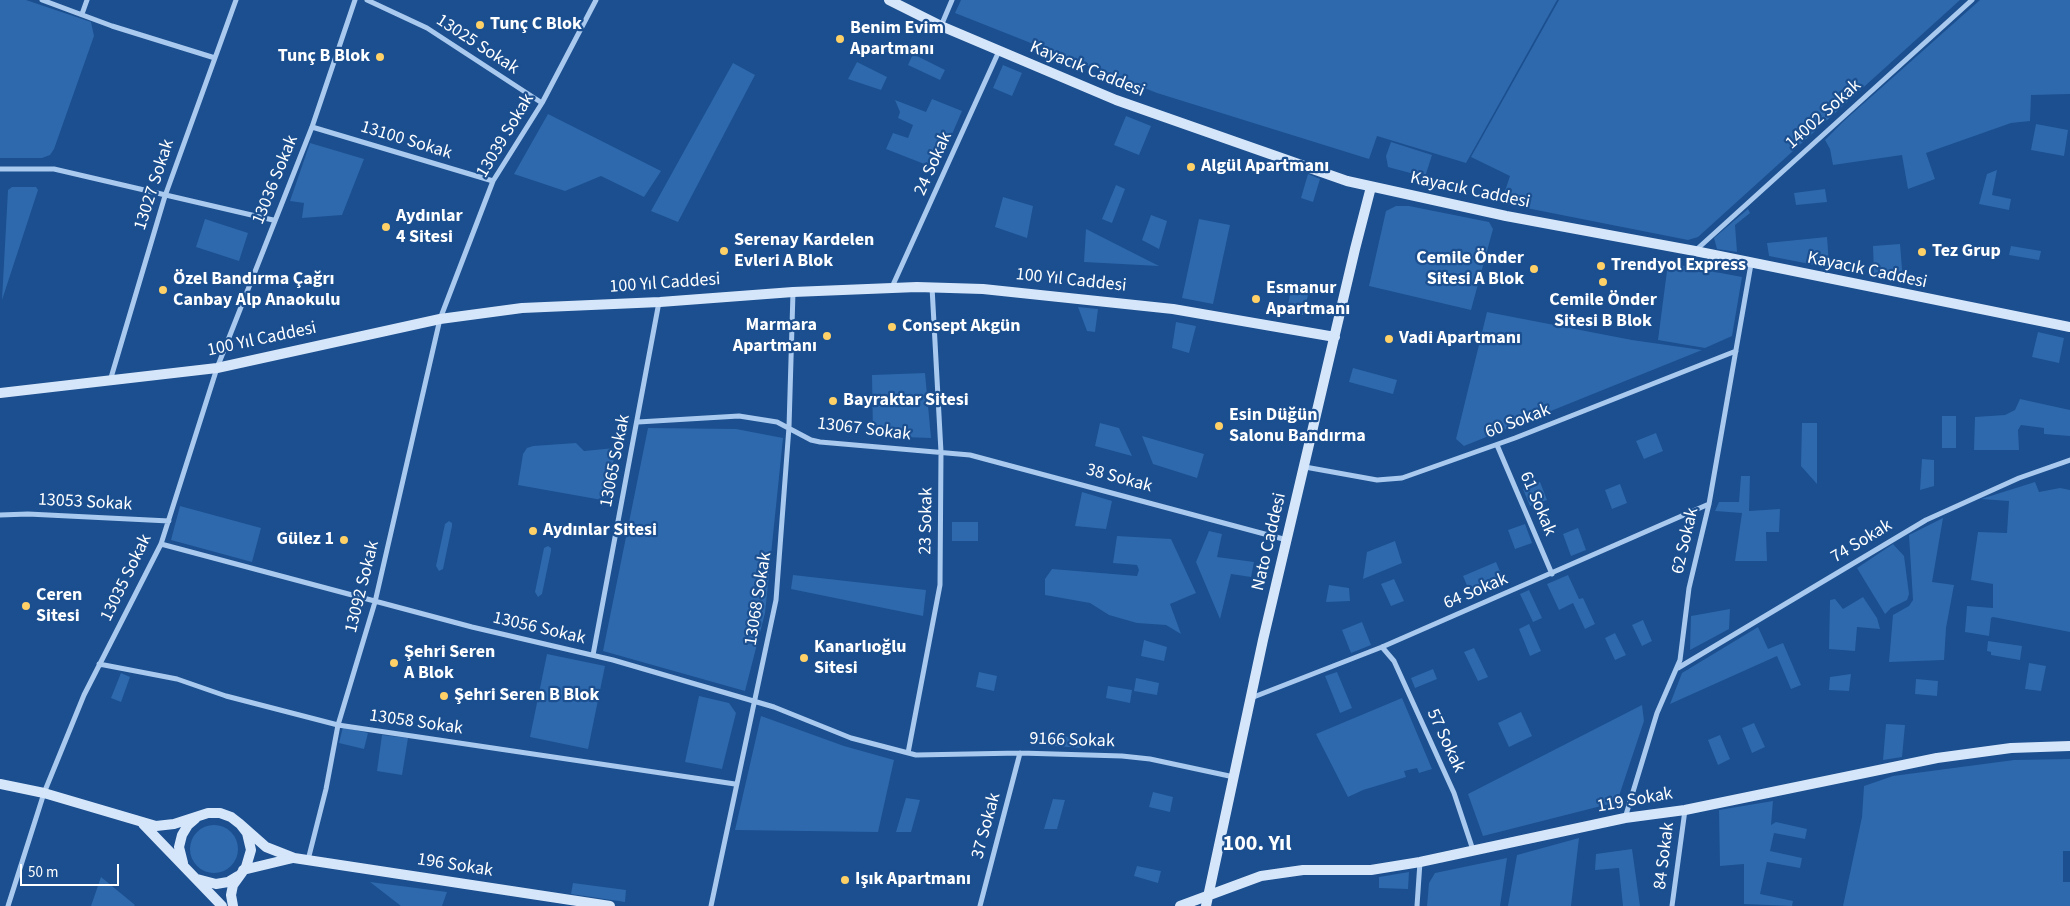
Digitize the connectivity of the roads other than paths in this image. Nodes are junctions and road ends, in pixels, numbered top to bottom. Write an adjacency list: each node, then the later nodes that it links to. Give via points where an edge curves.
1 (42, 0): 12 (street)
2 (87, 0): 12 (street)
3 (236, 0): 15 (street, 13027 Sokak)
4 (355, 0): 17 (street, 13036 Sokak)
5 (367, 0): 11 (street, 13025 Sokak)
6 (386, 0): 11 (street)
7 (596, 0): 16 (street, 13039 Sokak)
8 (889, 0): 13 (street, Kayacık Caddesi)
9 (952, 0): 13 (street)
10 (1972, 0): 23 (street, 14002 Sokak)
11 (383, 6): 16 (street, 13025 Sokak, via 427,28)
12 (82, 14): 15 (street)
13 (941, 26): 14 (street, Kayacık Caddesi)
14 (999, 51): 20 (street, Kayacık Caddesi, via 1116,100); 26 (street, 24 Sokak)
15 (215, 58): 21 (street, 13027 Sokak)
16 (542, 103): 19 (street, 13039 Sokak)
17 (312, 127): 19 (street, 13100 Sokak); 22 (street, 13036 Sokak)
18 (0, 169): 21 (street, via 54,169)
19 (493, 181): 29 (street, 13039 Sokak)
20 (1371, 188): 23 (street, Kayacık Caddesi); 31 (street, Nato Caddesi)
21 (164, 196): 22 (street); 34 (street, 13027 Sokak)
22 (274, 220): 33 (street, 13036 Sokak)
23 (1695, 251): 24 (street, Kayacık Caddesi)
24 (1752, 264): 30 (street, Kayacık Caddesi); 32 (street, 62 Sokak)
25 (932, 287): 26 (street, 100 Yıl Caddesi); 31 (street, 100 Yıl Caddesi, via 1173,308); 39 (street, 23 Sokak)
26 (892, 288): 27 (street, 100 Yıl Caddesi)
27 (793, 292): 28 (street, 100 Yıl Caddesi); 37 (street, 13068 Sokak)
28 (660, 302): 29 (street, 100 Yıl Caddesi, via 522,308); 36 (street, 13065 Sokak)
29 (440, 319): 33 (street, 100 Yıl Caddesi); 48 (street, 13092 Sokak)
30 (2070, 327)
31 (1335, 337): 41 (street, Nato Caddesi)
32 (1736, 351): 38 (street, 60 Sokak); 42 (street, 62 Sokak)
33 (217, 368): 34 (street, 100 Yıl Caddesi); 44 (street, 13035 Sokak)
34 (110, 382): 35 (street, 100 Yıl Caddesi)
35 (0, 394)
36 (638, 422): 37 (street, 13067 Sokak, via 739,416 769,420); 50 (street, 13065 Sokak)
37 (789, 427): 39 (street, 13067 Sokak, via 820,442); 54 (street, 13068 Sokak, via 776,600)
38 (1497, 445): 41 (street, 60 Sokak, via 1394,480); 47 (street, 61 Sokak)
39 (941, 452): 45 (street, 38 Sokak, via 992,460); 57 (street, 23 Sokak, via 940,585)
40 (2070, 460): 52 (street, 74 Sokak, via 2019,478 1926,520)
41 (1305, 467): 45 (street, Nato Caddesi)
42 (1709, 504): 47 (street, 64 Sokak); 52 (street, 62 Sokak, via 1689,588)
43 (0, 515): 44 (street, 13053 Sokak)
44 (169, 521): 46 (street, 13035 Sokak)
45 (1287, 540): 53 (street, Nato Caddesi)
46 (160, 544): 48 (street, 13056 Sokak); 51 (street, 13035 Sokak)
47 (1552, 574): 49 (street, 64 Sokak)
48 (375, 602): 50 (street, 13056 Sokak, via 536,644); 55 (street, 13092 Sokak)
49 (1382, 647): 53 (street, 64 Sokak); 68 (street, 57 Sokak, via 1394,661 1454,793)
50 (593, 655): 54 (street, 13056 Sokak)
51 (99, 664): 55 (street, 13058 Sokak, via 177,679 226,696); 62 (street, 13035 Sokak)
52 (1678, 668): 65 (street, 62 Sokak, via 1654,721)
53 (1251, 699): 59 (street, Nato Caddesi)
54 (754, 702): 57 (street, 13056 Sokak, via 851,738); 61 (street, 13068 Sokak)
55 (338, 725): 61 (street, 13058 Sokak); 70 (street, 13092 Sokak)
56 (2070, 746): 63 (street, 119 Sokak, via 2011,748 1938,758)
57 (908, 753): 58 (street, 9166 Sokak, via 932,756)
58 (1020, 753): 59 (street, 9166 Sokak, via 1150,759); 81 (street, 37 Sokak)
59 (1234, 777): 75 (street, Nato Caddesi)
60 (0, 784): 62 (street)
61 (735, 784): 80 (street, 13068 Sokak)
62 (44, 794): 66 (street); 76 (street, 13035 Sokak)
63 (1685, 810): 65 (street, 119 Sokak); 84 (street, 84 Sokak)
64 (197, 818): 66 (street, via 156,826); 67 (street, via 220,813 231,816); 72 (street, via 188,825 179,847)
65 (1625, 818): 68 (street, 119 Sokak)
66 (142, 824): 72 (street)
67 (240, 824): 69 (street, 196 Sokak, via 266,847); 73 (street, via 251,844 250,856)
68 (1473, 851): 71 (street, 119 Sokak)
69 (294, 858): 70 (street, 196 Sokak); 73 (street, 196 Sokak)
70 (308, 860): 79 (street, 196 Sokak)
71 (1420, 862): 75 (street, 119 Sokak, via 1371,870 1292,871 1244,881); 83 (street)
72 (186, 869): 74 (street)
73 (241, 873): 74 (street, via 228,882 216,884); 78 (street, via 231,891)
74 (194, 877): 77 (street)
75 (1207, 902): 82 (street)
76 (8, 906)
77 (222, 906)
78 (233, 906)
79 (610, 906)
80 (711, 906)
81 (980, 906)
82 (1180, 906)
83 (1417, 906)
84 (1672, 906)

